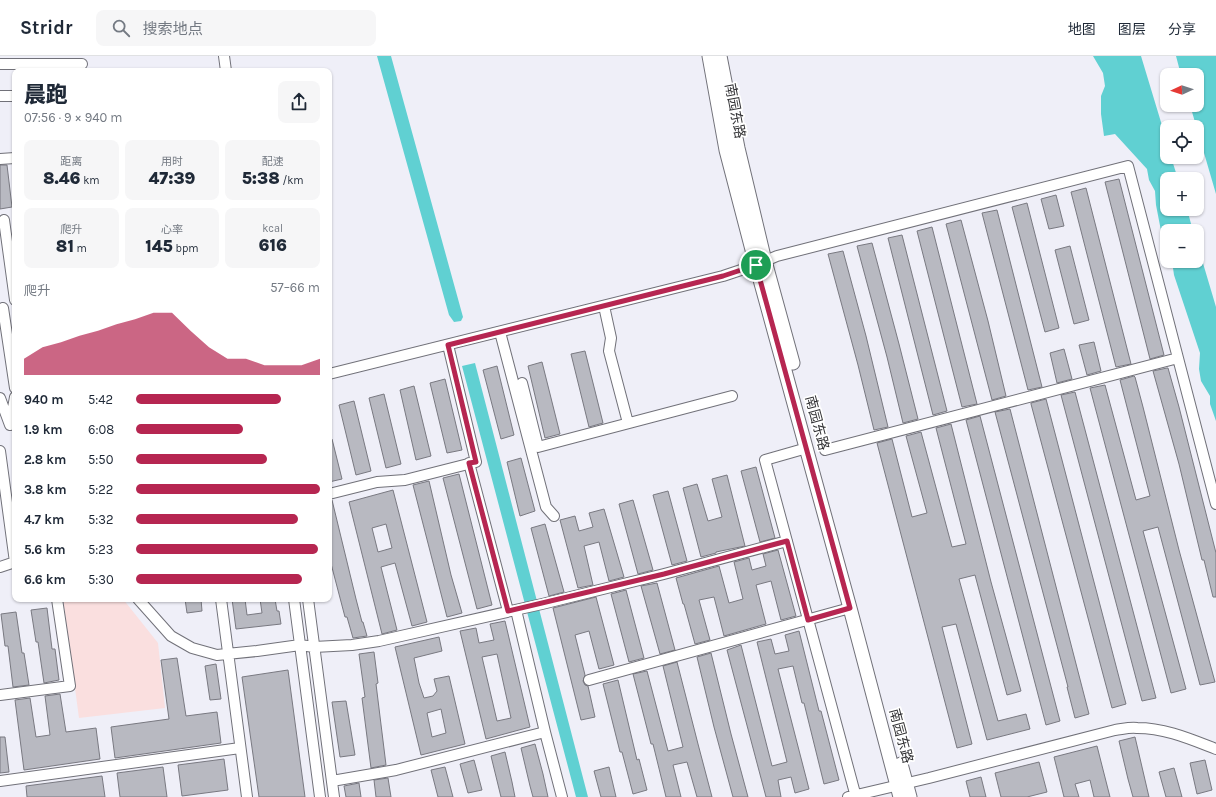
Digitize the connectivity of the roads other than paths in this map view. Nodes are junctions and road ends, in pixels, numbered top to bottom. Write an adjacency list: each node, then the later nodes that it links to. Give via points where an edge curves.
1 (224, 56): 6 (street)
2 (709, 56): 12 (main road, 南园东路, via 726,150)
3 (720, 56): 12 (main road, 南园东路)
4 (0, 64): 5 (street)
5 (82, 64)
6 (226, 68)
7 (0, 96): 8 (street)
8 (12, 96)
9 (12, 158): 10 (street)
10 (0, 159)
11 (4, 220): 13 (street)
12 (761, 263): 14 (street, via 723,276); 19 (street, via 784,254 1128,166); 28 (main road, 南园东路); 58 (main road, 南园东路)
13 (12, 278)
14 (604, 306): 17 (street); 26 (street, via 611,338 609,351)
15 (12, 307): 16 (street)
16 (1, 309): 20 (street)
17 (500, 332): 18 (street); 34 (street, via 546,506)
18 (448, 345): 21 (street); 31 (street, via 476,462)
19 (1178, 358): 29 (street); 33 (street)
20 (12, 371)
21 (332, 373)
22 (522, 382): 26 (street, via 538,447)
23 (732, 396): 26 (street)
24 (0, 398): 27 (street)
25 (12, 409): 27 (street)
26 (628, 424)
27 (8, 425)
28 (807, 448): 36 (street, via 765,460); 45 (main road, 南园东路)
29 (824, 450)
30 (0, 451): 35 (street)
31 (469, 463): 32 (street, via 405,480 377,482); 46 (street)
32 (332, 493)
33 (1216, 504)
34 (554, 516)
35 (8, 520): 37 (street)
36 (787, 541): 46 (street); 47 (street)
37 (12, 544)
38 (12, 563): 39 (street)
39 (0, 567)
40 (57, 602): 52 (street, via 70,686)
41 (141, 602): 50 (street, via 171,636 192,648 216,655)
42 (220, 602): 50 (street)
43 (294, 602): 48 (street)
44 (308, 602): 49 (street)
45 (850, 608): 47 (street); 58 (main road, 南园东路)
46 (516, 610): 49 (street, via 379,641); 53 (street)
47 (808, 620): 51 (street); 59 (street)
48 (300, 645): 49 (street); 50 (street); 61 (street)
49 (314, 647): 57 (street)
50 (228, 654): 54 (street)
51 (588, 680)
52 (0, 695)
53 (545, 732): 57 (street, via 396,770); 63 (street)
54 (240, 748): 56 (street); 60 (street)
55 (1216, 749): 58 (street, via 1161,730 1116,730)
56 (0, 781)
57 (332, 781): 62 (street)
58 (901, 788): 59 (street); 64 (main road, 南园东路)
59 (853, 796)
60 (247, 797)
61 (320, 797)
62 (334, 797)
63 (562, 797)
64 (910, 797)

